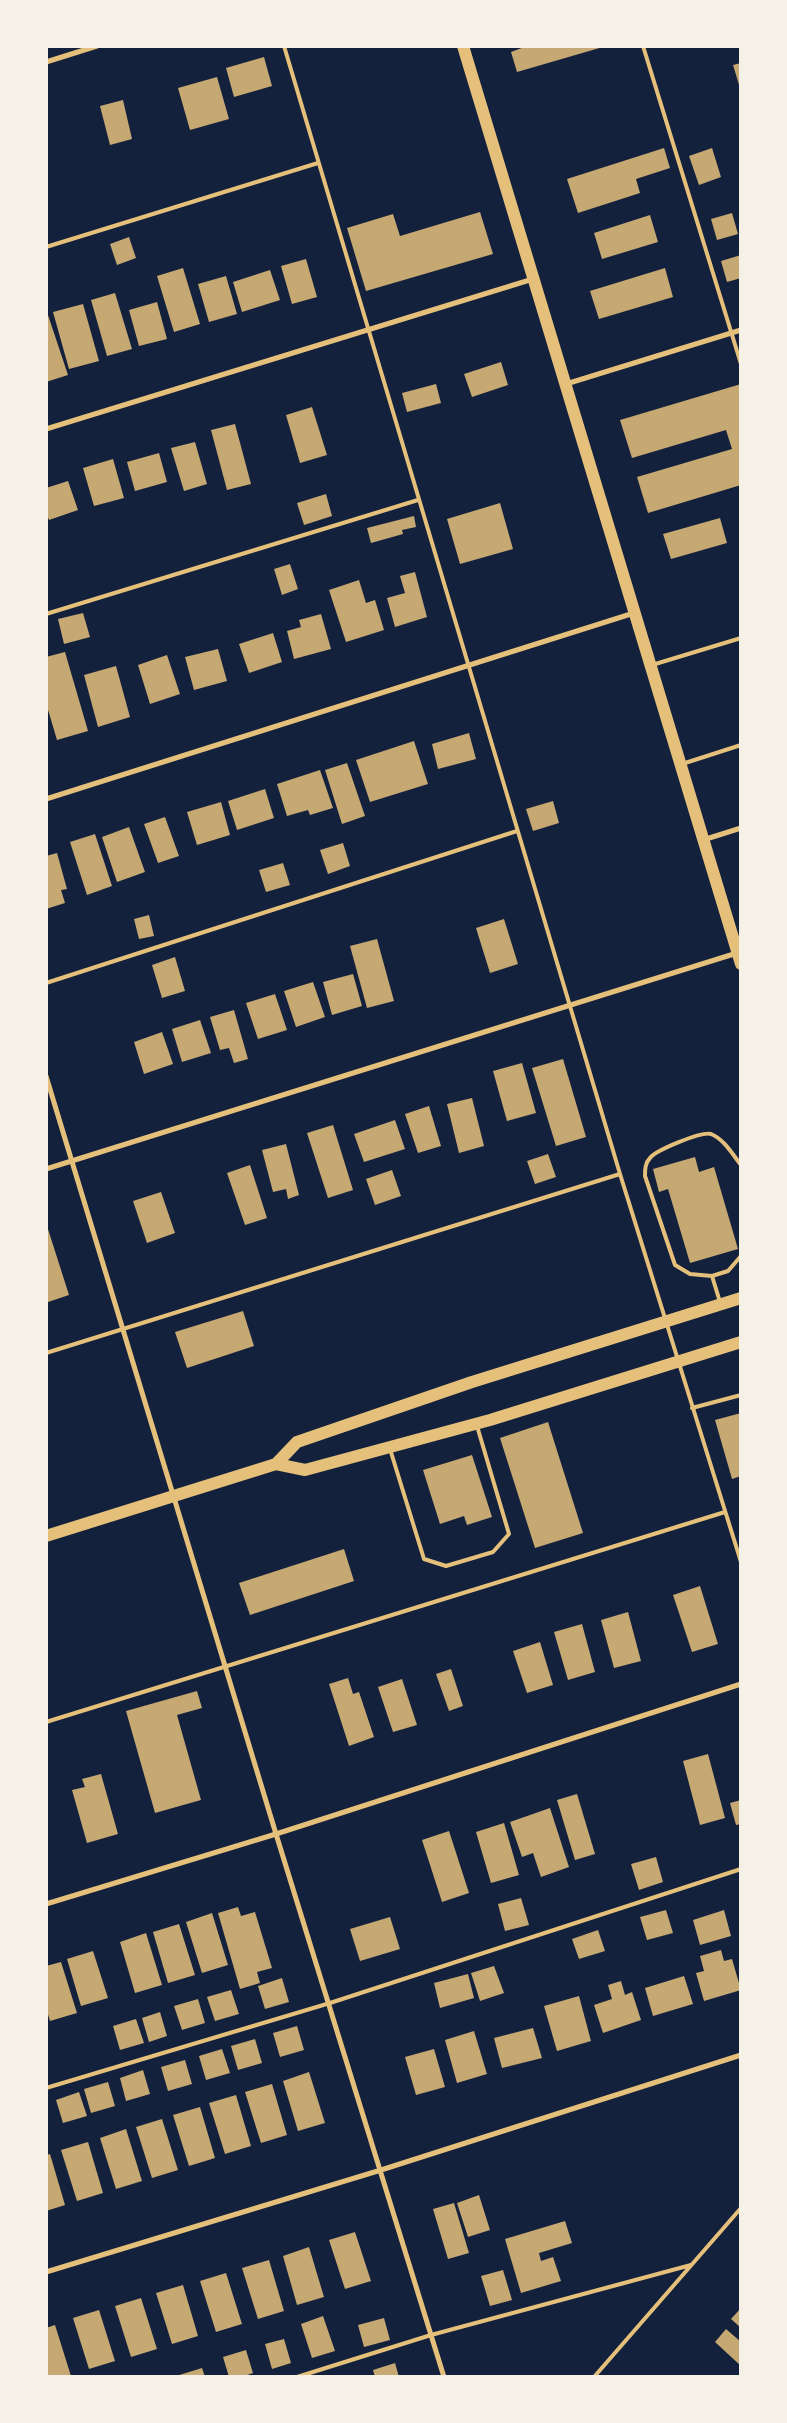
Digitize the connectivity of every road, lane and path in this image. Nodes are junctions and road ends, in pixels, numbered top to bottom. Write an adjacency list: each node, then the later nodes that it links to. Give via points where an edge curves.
1 (97, 46): 5 (street)
2 (284, 46): 6 (lane)
3 (463, 46): 8 (main road)
4 (643, 46): 11 (lane)
5 (46, 62)
6 (318, 163): 7 (lane); 9 (lane)
7 (46, 247)
8 (533, 279): 9 (street); 13 (main road)
9 (368, 330): 14 (street); 15 (lane)
10 (741, 330): 11 (street)
11 (731, 333): 12 (lane); 13 (street)
12 (741, 364)
13 (566, 384): 16 (main road)
14 (46, 429)
15 (418, 500): 17 (lane); 19 (lane)
16 (634, 613): 19 (street); 20 (main road)
17 (46, 614)
18 (741, 638): 20 (lane)
19 (468, 665): 23 (street); 25 (lane)
20 (650, 666): 22 (main road)
21 (741, 745): 22 (lane)
22 (680, 764): 26 (main road)
23 (46, 799)
24 (741, 828): 26 (street)
25 (517, 831): 28 (lane); 29 (lane)
26 (703, 840): 27 (main road)
27 (739, 958): 29 (street)
28 (46, 984)
29 (570, 1006): 31 (street); 34 (lane)
30 (46, 1076): 31 (street)
31 (72, 1162): 33 (street); 40 (street)
32 (741, 1165): 36 (lane, via 720,1140 710,1134 698,1135 650,1157 645,1166 645,1176 675,1265 690,1274)
33 (46, 1170)
34 (620, 1174): 39 (lane); 40 (lane)
35 (741, 1256): 36 (lane, via 728,1271)
36 (712, 1276): 38 (lane)
37 (741, 1298): 38 (main road)
38 (721, 1304): 39 (main road)
39 (665, 1321): 43 (lane); 48 (main road, via 297,1442)
40 (123, 1329): 42 (lane); 49 (street)
41 (741, 1342): 43 (main road)
42 (46, 1353)
43 (678, 1362): 45 (lane); 46 (main road)
44 (741, 1395): 45 (lane)
45 (692, 1408): 50 (lane)
46 (476, 1424): 47 (main road); 47 (lane, via 508,1534 493,1552 446,1566 424,1559)
47 (389, 1447): 48 (main road, via 305,1470)
48 (276, 1464): 49 (main road)
49 (174, 1496): 51 (main road); 53 (street)
50 (724, 1512): 52 (lane); 53 (lane)
51 (46, 1536)
52 (741, 1562)
53 (225, 1666): 55 (lane); 56 (street)
54 (741, 1684): 56 (street)
55 (46, 1722)
56 (276, 1834): 58 (street); 59 (street)
57 (741, 1869): 59 (lane)
58 (46, 1904)
59 (330, 2003): 61 (lane); 62 (street)
60 (741, 2055): 62 (street)
61 (46, 2088)
62 (381, 2170): 65 (street); 66 (street)
63 (741, 2208): 64 (lane)
64 (692, 2266): 66 (lane); 69 (lane)
65 (46, 2272)
66 (431, 2335): 67 (lane); 68 (street)
67 (297, 2377)
68 (444, 2377)
69 (594, 2377)

